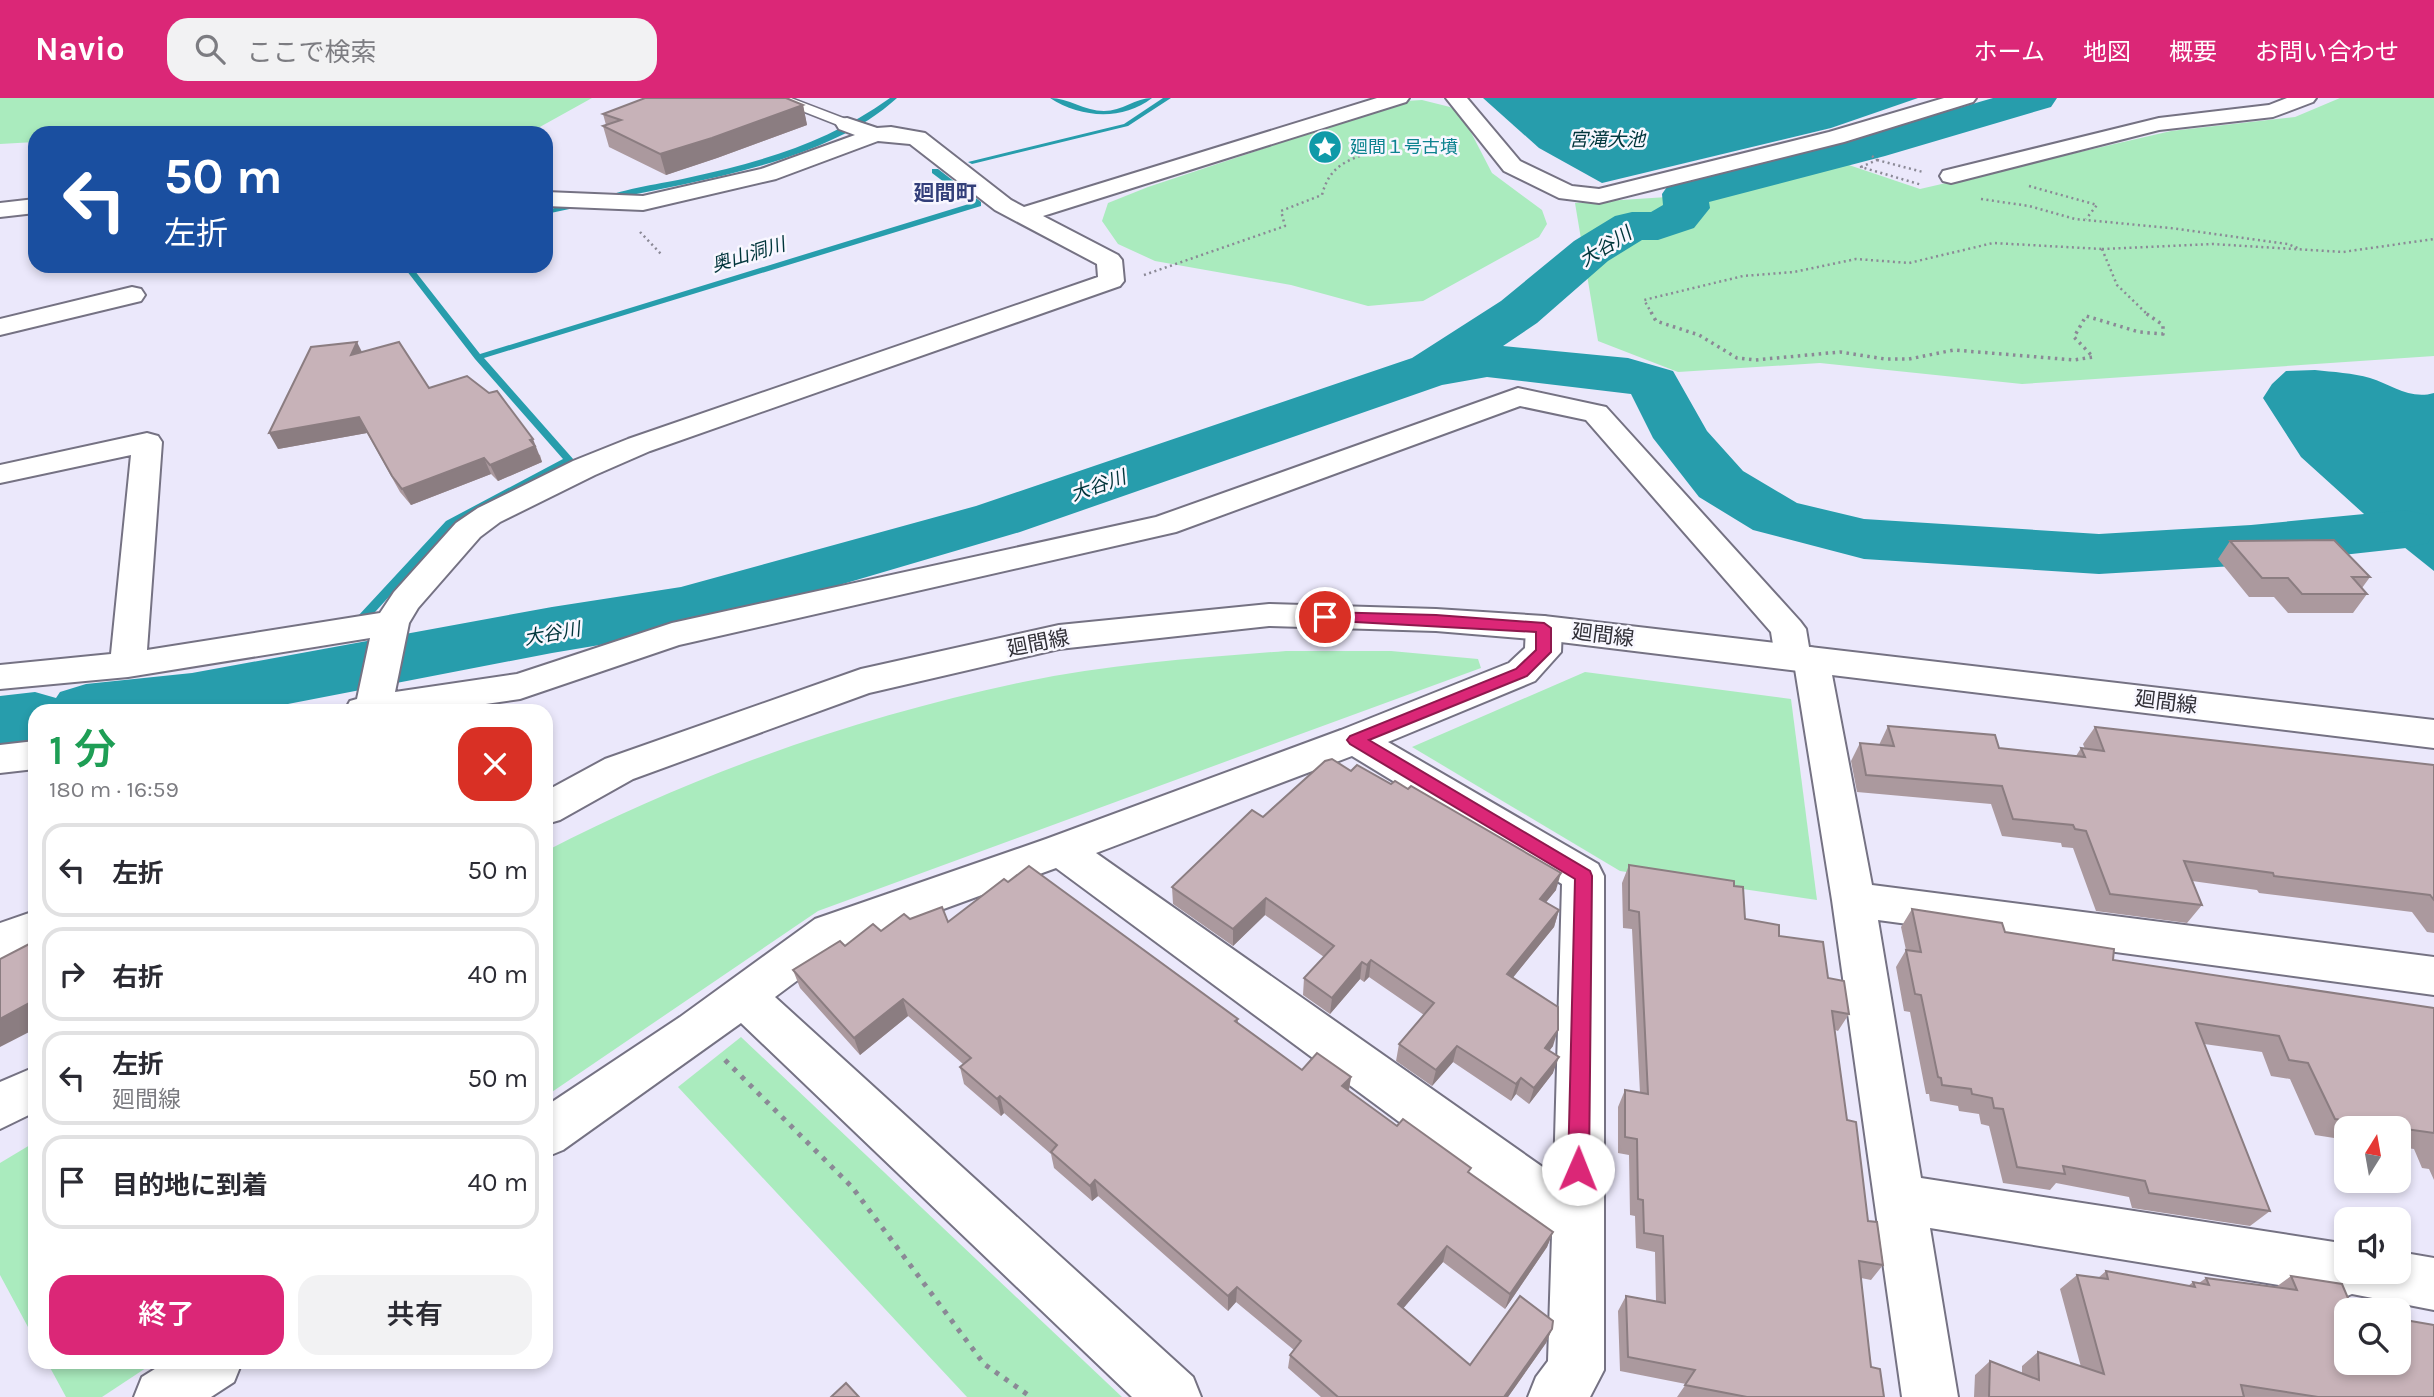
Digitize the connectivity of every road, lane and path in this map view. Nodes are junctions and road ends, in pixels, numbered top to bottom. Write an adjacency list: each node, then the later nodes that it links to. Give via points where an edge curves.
1 (1399, 98): 6 (street)
2 (1456, 98): 3 (street, via 1512,166 1567,193 1599,196 1836,137)
3 (1966, 98)
4 (2306, 98): 10 (street, via 2273,111 2159,124)
5 (791, 102): 7 (lane)
6 (1369, 108): 17 (street); 22 (path, via 1379,113 1378,118 1358,138 1371,152 1329,172 1322,195 1281,211 1285,226 1135,278)
7 (861, 129): 14 (street, via 809,161 643,203); 17 (street, via 918,138)
8 (1864, 154): 9 (path)
9 (1877, 160): 11 (path); 12 (path, via 1861,167)
10 (1973, 171): 11 (street); 18 (path, via 2097,205)
11 (1951, 176)
12 (1926, 186)
13 (1976, 197): 18 (path)
14 (553, 200)
15 (28, 206): 16 (street)
16 (0, 210)
17 (1022, 215): 22 (street, via 1109,260)
18 (2085, 220): 21 (path, via 2288,244)
19 (2434, 239): 21 (path, via 2343,252)
20 (2102, 249): 20 (path, via 1993,243 1909,263 1856,258 1794,272 1743,276 1644,300 1656,321 1699,335 1737,358 1840,352 1909,359 1954,350 2074,360 2093,357 2074,337 2086,317 2163,334 2163,325 2127,301 2109,272); 21 (path, via 2212,244)
21 (2304, 251)
22 (1111, 281): 26 (street, via 584,468 468,530)
23 (132, 295): 24 (street)
24 (0, 327)
25 (0, 474): 29 (street, via 147,442)
26 (391, 622): 29 (street); 32 (street)
27 (1544, 628): 28 (street, 廻間線); 35 (street, via 1543,652 1522,672); 38 (street, 廻間線, via 1269,615 1059,637 861,682 619,769)
28 (1802, 658): 31 (street, via 1788,629 1596,413 1518,397 1165,525 672,635); 34 (street, 廻間線); 40 (street)
29 (128, 665): 30 (street)
30 (0, 677)
31 (520, 686): 32 (street); 33 (street)
32 (372, 701)
33 (503, 704)
34 (2434, 734)
35 (1355, 740): 39 (street); 50 (street, via 1583,876)
36 (28, 756): 37 (street)
37 (0, 759)
38 (553, 805)
39 (1061, 850): 44 (street, via 830,932); 50 (street)
40 (1853, 900): 43 (street); 49 (street)
41 (28, 931): 42 (street)
42 (0, 941)
43 (2434, 976)
44 (743, 996): 45 (street); 57 (street)
45 (696, 1031): 48 (street); 56 (path, via 852,1187 984,1364)
46 (28, 1092): 47 (street)
47 (0, 1107)
48 (553, 1129)
49 (1899, 1199): 51 (street); 59 (street)
50 (1577, 1222): 58 (street, via 1576,1370)
51 (2334, 1268)
52 (2411, 1280): 53 (street)
53 (2434, 1284)
54 (204, 1369): 55 (street)
55 (162, 1397)
56 (1031, 1397)
57 (1173, 1397)
58 (1556, 1397)
59 (1930, 1397)

